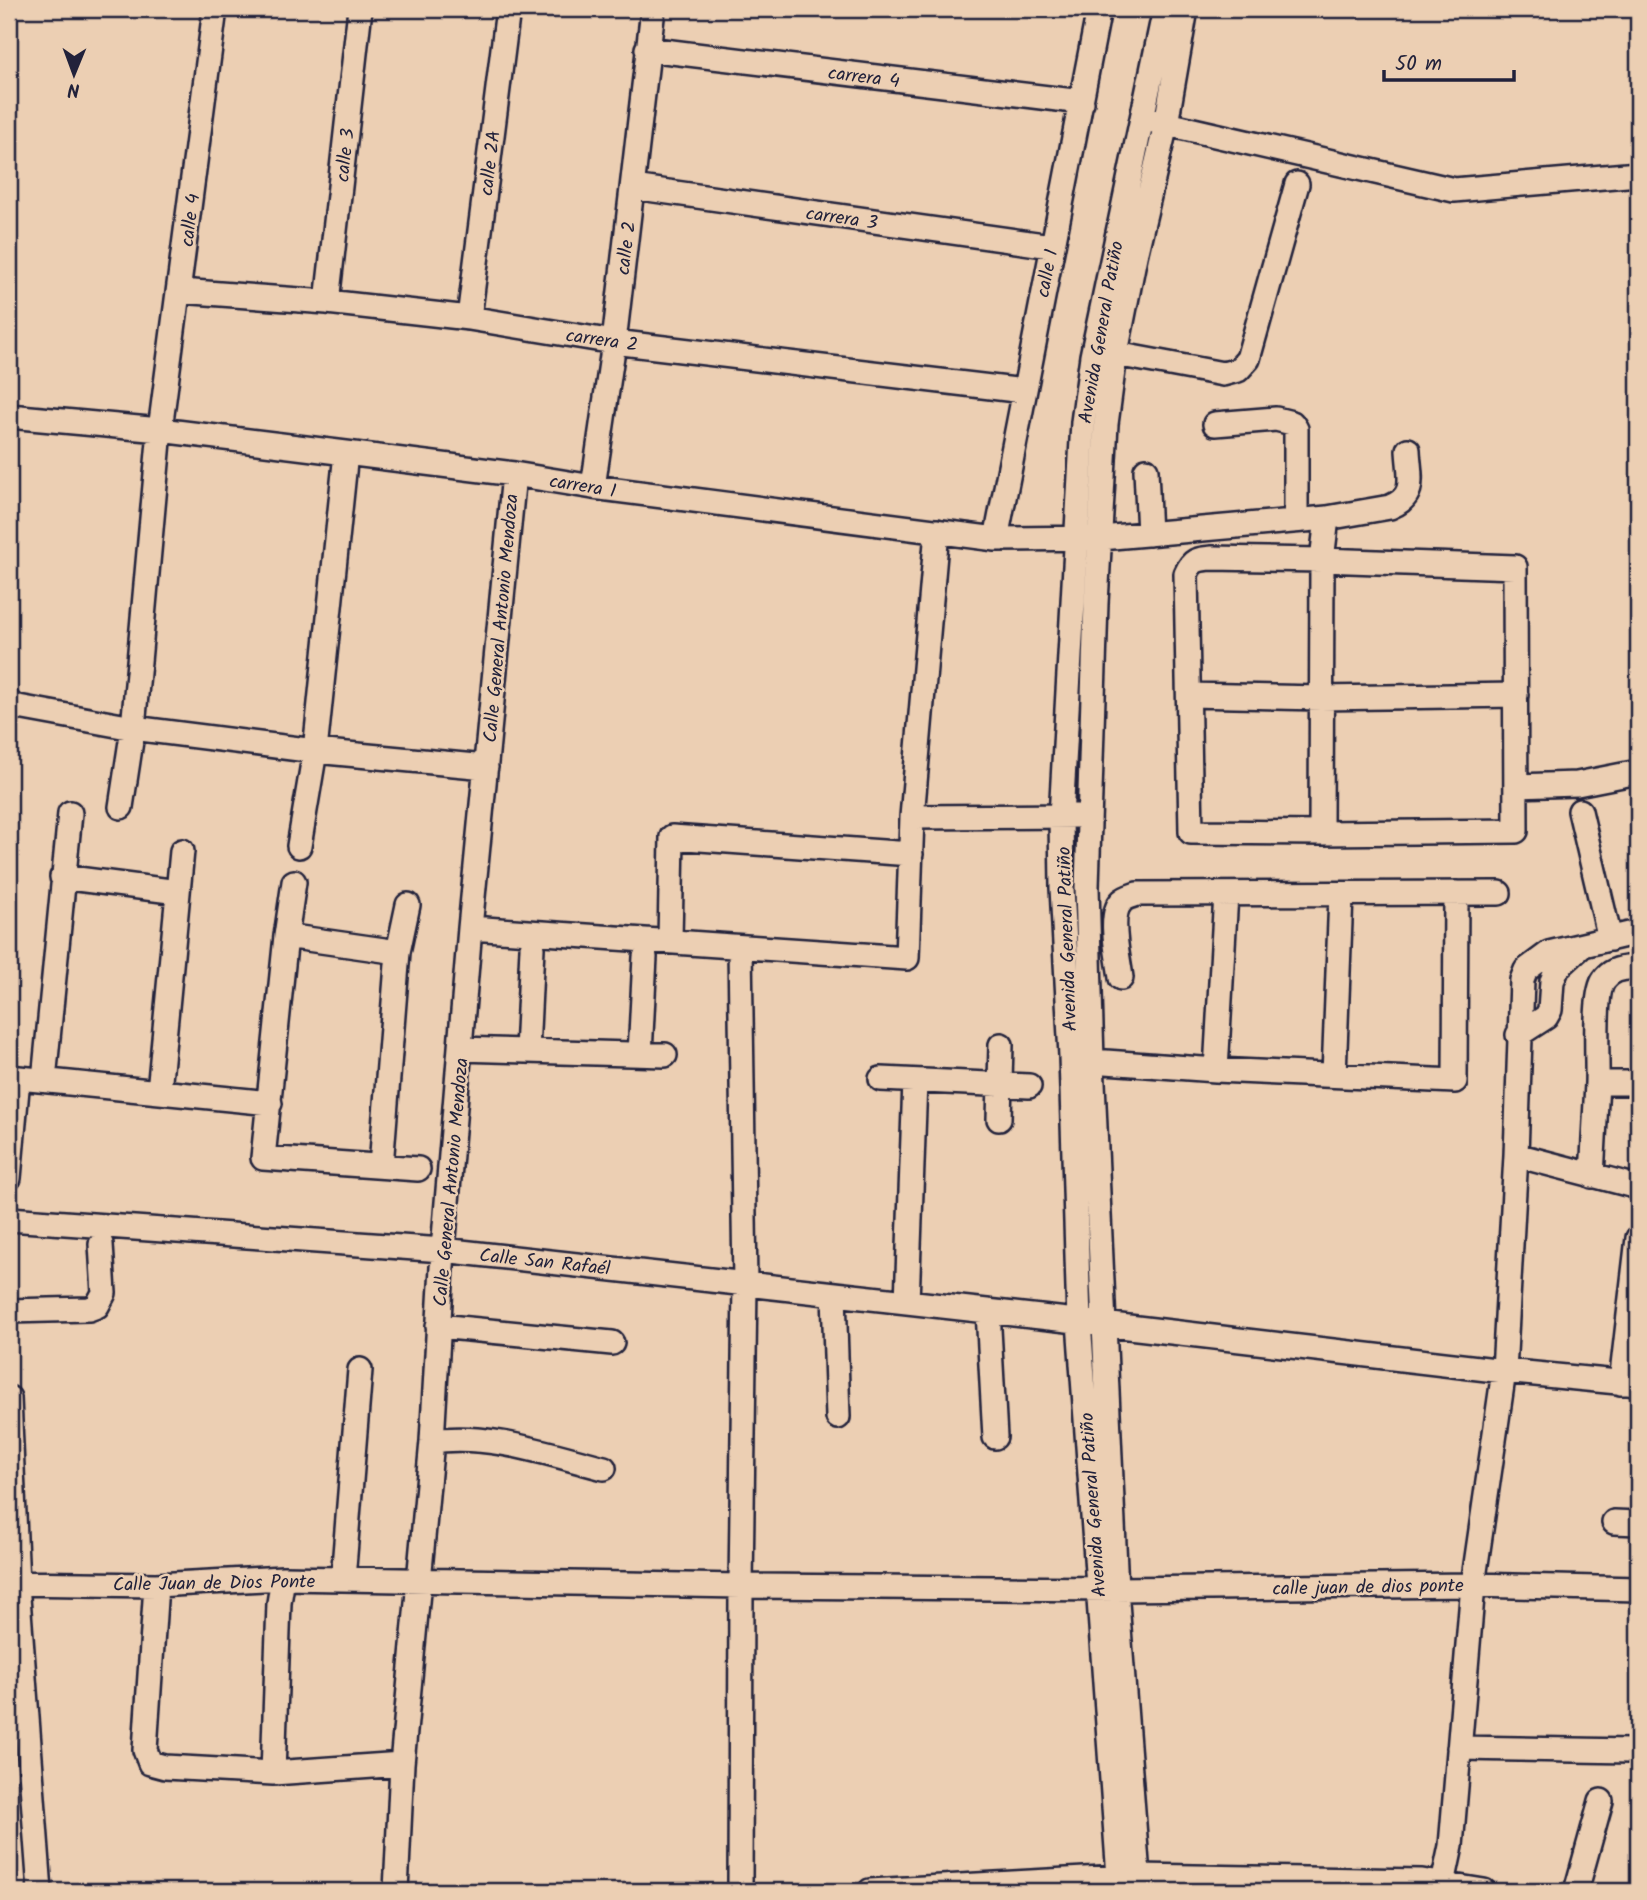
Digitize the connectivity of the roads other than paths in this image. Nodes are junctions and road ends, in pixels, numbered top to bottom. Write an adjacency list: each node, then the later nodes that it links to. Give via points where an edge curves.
1 (215, 9): 15 (street, calle 4)
2 (360, 9): 16 (street, calle 3)
3 (508, 9): 17 (street, calle 2A)
4 (653, 9): 8 (street, calle 2)
5 (1099, 9): 9 (street, calle 1)
6 (1165, 9): 10 (street, Avenida General Patiño)
7 (1186, 9): 10 (street, Avenida General Patiño)
8 (647, 49): 9 (street, carrera 4); 13 (street, calle 2)
9 (1082, 102): 14 (street, calle 1)
10 (1155, 121): 11 (street, via 1454,190); 19 (street, Avenida General Patiño); 34 (street, Avenida General Patiño, via 1092,356)
11 (1638, 174)
12 (1297, 184): 19 (street, via 1248,359 1238,370 1223,374)
13 (633, 187): 14 (street, carrera 3); 18 (street, calle 2)
14 (1051, 247): 20 (street, calle 1)
15 (180, 291): 16 (street, carrera 2); 23 (street, calle 4)
16 (327, 302): 17 (street, carrera 2)
17 (469, 318): 18 (street, carrera 2)
18 (614, 342): 20 (street, carrera 2); 28 (street, calle 2)
19 (1116, 354): 35 (street, Avenida General Patiño, via 1106,424)
20 (1024, 391): 33 (street, calle 1)
21 (9, 416): 23 (street, carrera 1)
22 (1215, 424): 30 (street, via 1276,419 1292,423 1296,429)
23 (160, 430): 25 (street, carrera 1); 41 (street, calle 4)
24 (1408, 450): 29 (street, carrera 1, via 1410,489 1400,503)
25 (346, 453): 27 (street, carrera 1); 42 (street)
26 (1146, 470): 32 (street)
27 (513, 474): 28 (street, carrera 1); 43 (street, Calle General Antonio Mendoza)
28 (593, 487): 31 (street, carrera 1)
29 (1326, 518): 30 (street, carrera 1); 36 (street)
30 (1296, 520): 32 (street, carrera 1)
31 (937, 531): 33 (street, carrera 1); 50 (street)
32 (1149, 534): 35 (street, carrera 1)
33 (996, 538): 34 (street, carrera 1)
34 (1075, 538): 35 (street, carrera 1); 51 (street, Avenida General Patiño)
35 (1101, 538): 49 (street, Avenida General Patiño)
36 (1322, 560): 37 (street, via 1212,558 1190,563 1186,574); 38 (street, via 1515,567); 39 (street)
37 (1189, 695): 39 (street); 52 (street, via 1191,832)
38 (1516, 695): 39 (street); 45 (street)
39 (1321, 698): 52 (street)
40 (9, 702): 41 (street)
41 (133, 728): 42 (street); 46 (street, calle 4)
42 (315, 751): 43 (street); 53 (street)
43 (486, 767): 64 (street, Calle General Antonio Mendoza)
44 (1638, 772): 45 (street, via 1577,784)
45 (1516, 786): 52 (street, via 1516,831)
46 (121, 807)
47 (1580, 811): 67 (street)
48 (69, 813): 56 (street)
49 (1091, 816): 51 (street); 82 (street, Avenida General Patiño, via 1087,887)
50 (912, 817): 51 (street); 55 (street)
51 (1061, 817): 111 (street, Avenida General Patiño)
52 (1321, 834)
53 (299, 846)
54 (181, 851): 58 (street)
55 (911, 854): 68 (street, via 672,837); 71 (street, via 907,958)
56 (62, 877): 58 (street); 87 (street)
57 (294, 882): 66 (street)
58 (178, 892): 93 (street)
59 (1499, 892): 60 (street)
60 (1456, 893): 62 (street); 84 (street, via 1455,1082)
61 (1226, 894): 62 (street); 75 (street, via 1124,898 1114,920); 83 (street)
62 (1341, 895): 84 (street)
63 (408, 905): 72 (street)
64 (470, 928): 68 (street); 78 (street, Calle General Antonio Mendoza)
65 (1638, 932): 67 (street)
66 (286, 936): 72 (street); 94 (street)
67 (1610, 939): 69 (street)
68 (670, 940): 71 (street)
69 (1582, 946): 76 (street, via 1558,968 1546,1017); 76 (street, via 1549,953 1526,970 1521,980)
70 (532, 948): 79 (street)
71 (740, 948): 106 (street)
72 (398, 952): 97 (street)
73 (645, 957): 80 (street)
74 (1638, 968): 89 (street, via 1613,971 1603,980 1598,995)
75 (1121, 978)
76 (1518, 1035): 96 (street)
77 (1001, 1045): 91 (street)
78 (460, 1049): 79 (street); 105 (street, Calle General Antonio Mendoza)
79 (527, 1051): 80 (street)
80 (640, 1054): 81 (street)
81 (665, 1055)
82 (1092, 1061): 83 (street); 112 (street, Avenida General Patiño)
83 (1216, 1070): 84 (street)
84 (1334, 1075)
85 (14, 1077): 87 (street); 100 (street)
86 (881, 1079): 88 (street)
87 (44, 1080): 93 (street)
88 (915, 1081): 91 (street); 108 (street)
89 (1597, 1083): 90 (street); 99 (street)
90 (1638, 1083)
91 (1001, 1084): 92 (street); 95 (street)
92 (1029, 1086)
93 (159, 1091): 94 (street)
94 (270, 1103): 97 (street, via 263,1158)
95 (999, 1119)
96 (1516, 1155): 99 (street); 116 (street)
97 (381, 1166): 98 (street)
98 (418, 1169)
99 (1592, 1176): 101 (street)
100 (9, 1178)
101 (1638, 1187)
102 (9, 1219): 105 (street, Calle San Rafaél)
103 (1638, 1238): 117 (street)
104 (101, 1244): 109 (street, via 104,1293 97,1306)
105 (443, 1250): 106 (street, Calle San Rafaél); 113 (street, Calle General Antonio Mendoza)
106 (745, 1283): 107 (street, Calle San Rafaél); 131 (street)
107 (834, 1294): 108 (street, Calle San Rafaél); 119 (street)
108 (907, 1302): 110 (street, Calle San Rafaél)
109 (9, 1311)
110 (988, 1311): 111 (street, Calle San Rafaél); 120 (street)
111 (1079, 1322): 112 (street, Calle San Rafaél); 132 (street, Avenida General Patiño)
112 (1102, 1324): 116 (street, Calle San Rafaél); 132 (street, Avenida General Patiño)
113 (438, 1326): 114 (street); 121 (street, Calle General Antonio Mendoza)
114 (612, 1343)
115 (360, 1370): 126 (street)
116 (1504, 1371): 117 (street, Calle San Rafaél); 130 (street)
117 (1630, 1384)
118 (9, 1398): 128 (street)
119 (838, 1417)
120 (995, 1437)
121 (432, 1441): 122 (street, via 465,1439 518,1446); 127 (street, Calle General Antonio Mendoza)
122 (604, 1468)
123 (1614, 1522): 124 (street)
124 (1638, 1523)
125 (283, 1578): 126 (street, Calle Juan de Dios Ponte); 129 (street, Calle Juan de Dios Ponte); 137 (street)
126 (343, 1579): 127 (street, Calle Juan de Dios Ponte)
127 (420, 1581): 131 (street, Calle Juan de Dios Ponte); 136 (street, Calle General Antonio Mendoza)
128 (13, 1583): 129 (street, Calle Juan de Dios Ponte); 141 (street)
129 (156, 1585): 137 (street, via 147,1759 154,1766)
130 (1473, 1585): 132 (street, calle juan de dios ponte); 133 (street, calle juan de dios ponte); 134 (street)
131 (741, 1586): 132 (street, calle juan de dios ponte); 143 (street)
132 (1107, 1589): 139 (street, Avenida General Patiño)
133 (1638, 1589)
134 (1459, 1748): 135 (street); 140 (street, via 1451,1846)
135 (1631, 1751)
136 (402, 1764): 137 (street); 142 (street, Calle General Antonio Mendoza)
137 (273, 1773)
138 (1601, 1801): 145 (street)
139 (1129, 1876): 140 (street, via 1422,1881); 144 (street)
140 (1463, 1888)
141 (40, 1891)
142 (396, 1891)
143 (740, 1891)
144 (870, 1891)
145 (1576, 1891)

